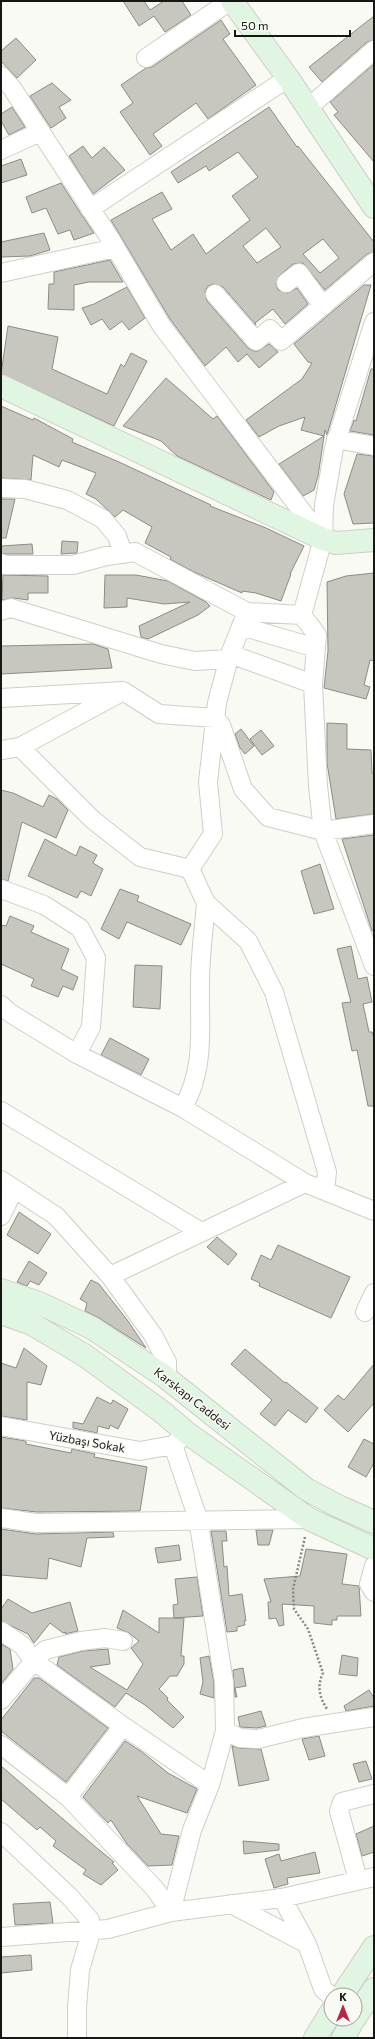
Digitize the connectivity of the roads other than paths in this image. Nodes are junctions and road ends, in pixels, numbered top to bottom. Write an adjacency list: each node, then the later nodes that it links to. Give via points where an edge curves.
1 (231, 1): 3 (street); 4 (main road)
2 (374, 50): 6 (street)
3 (146, 58)
4 (288, 78): 6 (main road); 10 (street)
5 (5, 86): 7 (street)
6 (308, 108): 9 (main road)
7 (40, 132): 8 (street); 10 (street)
8 (1, 150)
9 (374, 207)
10 (90, 209): 11 (street)
11 (115, 248): 13 (street); 22 (street, via 161,325)
12 (374, 262): 16 (street)
13 (1, 273)
14 (286, 283): 16 (street, via 299,273)
15 (215, 294): 16 (street, via 256,341 270,329 281,341)
16 (323, 306)
17 (374, 322): 19 (street)
18 (1, 386): 22 (main road)
19 (336, 439): 20 (street); 22 (street, via 324,505)
20 (374, 446)
21 (1, 488): 24 (street, via 25,489 67,500 79,506 103,519 117,536)
22 (323, 539): 23 (main road, via 336,543); 27 (street)
23 (374, 540)
24 (123, 554): 25 (street, via 73,565); 28 (street, via 135,552)
25 (1, 563)
26 (1, 611): 30 (street, via 11,608 188,660)
27 (302, 615): 28 (street); 29 (street, via 316,635)
28 (244, 619): 29 (street); 30 (street)
29 (316, 648): 31 (street)
30 (229, 656): 31 (street); 34 (street)
31 (313, 684): 38 (street)
32 (123, 691): 33 (street); 34 (street, via 159,714); 35 (street)
33 (1, 698)
34 (215, 718): 38 (street, via 221,725 243,789 268,817); 39 (street, via 208,782 213,834)
35 (20, 748): 36 (street); 39 (street, via 93,820 140,858)
36 (1, 750)
37 (374, 824): 38 (street)
38 (323, 831): 42 (street)
39 (190, 869): 41 (street)
40 (1, 889): 44 (street, via 44,905 80,928 96,958 91,1027)
41 (206, 902): 45 (street, via 200,982 199,1061 191,1093); 49 (street, via 248,941 274,992 327,1172)
42 (373, 959)
43 (4, 1013): 44 (street)
44 (77, 1054): 45 (street)
45 (183, 1108): 47 (street)
46 (1, 1111): 52 (street)
47 (305, 1183): 49 (street); 52 (street)
48 (8, 1184): 51 (street); 53 (street, via 56,1216)
49 (325, 1190): 50 (street)
50 (374, 1211)
51 (1, 1216)
52 (201, 1232): 53 (street)
53 (110, 1276): 58 (street, via 153,1335 167,1362)
54 (1, 1290): 58 (main road, Karskapı Caddesi, via 39,1303 92,1328)
55 (374, 1293): 56 (street)
56 (365, 1312)
57 (1, 1313): 60 (main road, via 32,1324 84,1355 161,1411)
58 (167, 1378): 64 (main road, Karskapı Caddesi, via 306,1489)
59 (1, 1426): 60 (street, Yüzbaşı Sokak, via 140,1451)
60 (180, 1439): 62 (street); 63 (main road)
61 (1, 1518): 62 (street, via 36,1523)
62 (198, 1519): 63 (street); 74 (street, via 224,1682)
63 (309, 1519): 65 (main road)
64 (374, 1522)
65 (374, 1549)
66 (374, 1566): 67 (street, via 370,1584)
67 (374, 1592)
68 (1, 1631): 70 (street, via 22,1645)
69 (123, 1641): 70 (street, via 105,1638 81,1640 45,1650)
70 (34, 1661): 71 (street); 73 (street)
71 (1, 1700)
72 (374, 1717): 74 (street, via 258,1738 240,1738)
73 (123, 1726): 76 (street); 78 (street)
74 (225, 1731): 76 (street)
75 (1, 1745): 78 (street)
76 (210, 1785): 83 (street, via 192,1830)
77 (374, 1794): 80 (street, via 342,1802 340,1811)
78 (68, 1797): 83 (street, via 155,1889)
79 (1, 1832): 84 (street, via 70,1897 90,1920)
80 (366, 1879): 81 (street)
81 (282, 1898): 82 (street); 86 (street)
82 (231, 1904): 83 (street); 86 (street)
83 (171, 1912): 84 (street, via 108,1930)
84 (91, 1932): 85 (street); 94 (street, via 80,1970)
85 (1, 1937)
86 (307, 1944): 89 (street)
87 (374, 1947): 88 (main road)
88 (347, 1987)
89 (323, 1988)
90 (374, 1989): 91 (main road)
91 (363, 2007)
92 (323, 2025): 95 (main road)
93 (350, 2027): 96 (main road)
94 (77, 2038)
95 (315, 2038)
96 (343, 2038)

